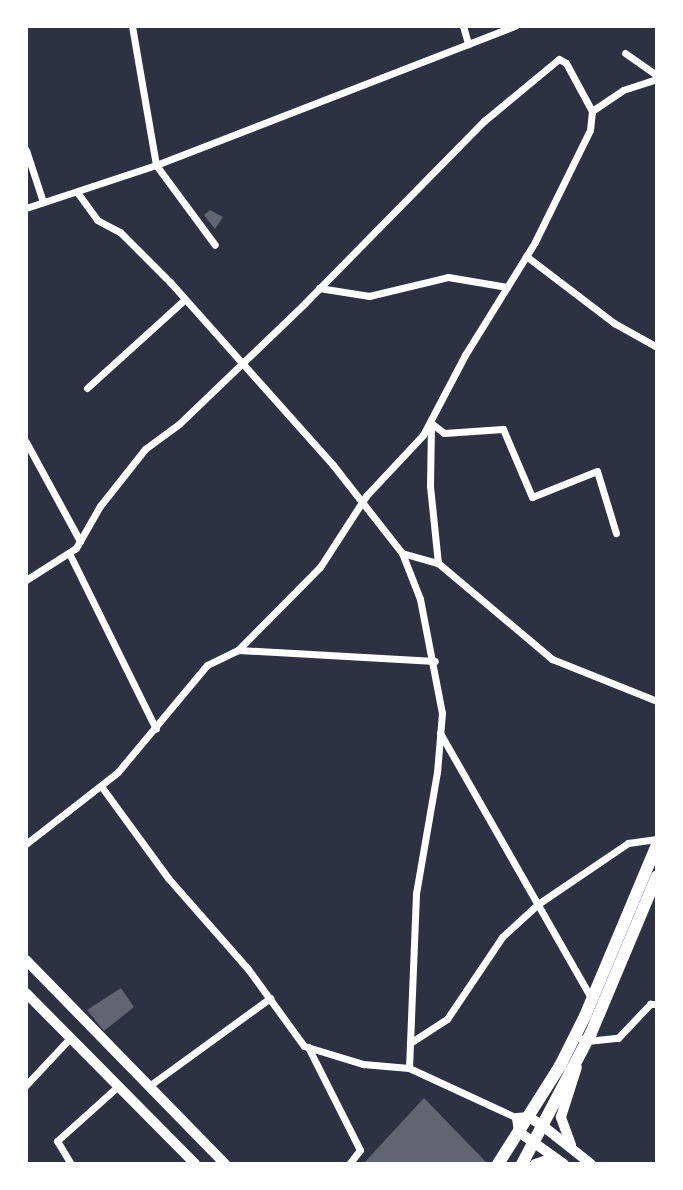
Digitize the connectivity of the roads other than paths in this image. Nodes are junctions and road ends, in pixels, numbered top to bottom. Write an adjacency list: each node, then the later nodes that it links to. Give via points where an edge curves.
1 (132, 26): 9 (street)
2 (463, 26): 4 (street)
3 (515, 26): 4 (street)
4 (468, 44): 9 (street)
5 (625, 53): 6 (street)
6 (657, 77): 7 (street, via 623,90)
7 (592, 111): 14 (street, via 590,130); 16 (street, via 566,63 559,59 517,89 453,150)
8 (26, 149): 11 (street)
9 (156, 164): 10 (street); 13 (street)
10 (77, 192): 11 (street); 17 (street, via 97,220 120,232)
11 (43, 202): 12 (street)
12 (26, 208)
13 (215, 245)
14 (526, 256): 15 (street); 18 (street, via 614,323)
15 (507, 287): 16 (street, via 448,277 369,296); 21 (street)
16 (319, 288): 19 (street)
17 (185, 299): 19 (street); 20 (street)
18 (657, 347)
19 (242, 362): 23 (street); 25 (street, via 179,424 145,449 100,506)
20 (87, 388)
21 (431, 423): 23 (street); 24 (street, via 444,433 503,429 532,498 597,471); 28 (street, via 430,486)
22 (26, 442): 25 (street)
23 (362, 504): 27 (street); 30 (street, via 320,568)
24 (616, 533)
25 (80, 541): 26 (street)
26 (69, 553): 29 (street); 33 (street)
27 (402, 553): 28 (street); 31 (street, via 420,599)
28 (438, 562): 32 (street, via 552,659)
29 (26, 580)
30 (238, 650): 31 (street); 33 (street, via 207,665)
31 (435, 661): 34 (street)
32 (657, 701)
33 (156, 729): 35 (street)
34 (440, 732): 40 (street); 48 (street, via 416,894)
35 (101, 786): 37 (street); 43 (street, via 169,878)
36 (657, 839): 40 (street, via 628,842)
37 (26, 844)
38 (657, 845): 44 (main road)
39 (656, 882): 47 (main road)
40 (538, 904): 44 (street); 48 (street, via 502,937 447,1019)
41 (26, 960): 53 (street)
42 (26, 993): 46 (street)
43 (270, 998): 49 (street); 53 (street)
44 (592, 1000): 47 (main road)
45 (657, 1004): 47 (street, via 650,1004 618,1038)
46 (70, 1038): 52 (street); 54 (street)
47 (581, 1038): 50 (main road); 55 (main road)
48 (410, 1043): 51 (street)
49 (308, 1047): 51 (street, via 363,1064); 64 (street, via 360,1150)
50 (578, 1059): 56 (main road); 59 (street, via 561,1117)
51 (409, 1068): 55 (street)
52 (26, 1085)
53 (149, 1086): 63 (street)
54 (117, 1087): 61 (street, via 57,1141); 62 (street)
55 (523, 1118): 56 (street); 57 (main road)
56 (543, 1126): 58 (main road); 59 (street)
57 (519, 1132): 58 (street); 65 (main road)
58 (534, 1143): 60 (street); 66 (main road)
59 (573, 1150): 68 (street)
60 (559, 1161): 67 (street)
61 (71, 1164)
62 (195, 1164)
63 (225, 1164)
64 (349, 1164)
65 (498, 1164)
66 (522, 1164)
67 (535, 1164)
68 (591, 1164)

